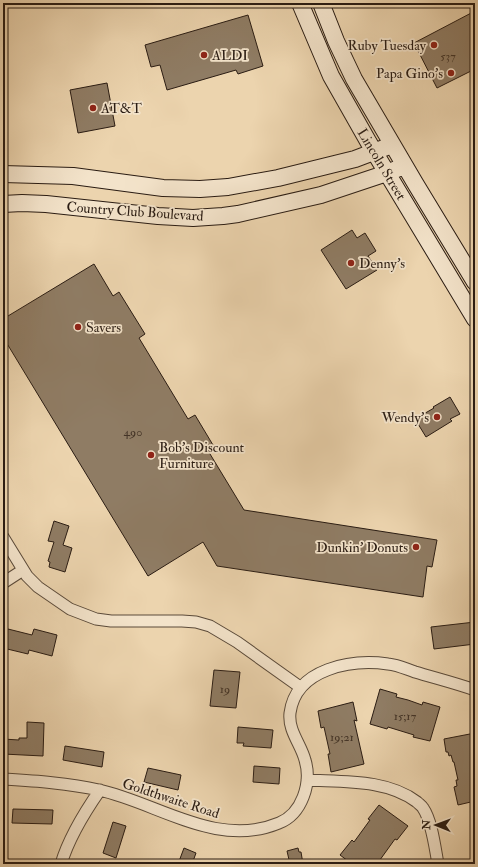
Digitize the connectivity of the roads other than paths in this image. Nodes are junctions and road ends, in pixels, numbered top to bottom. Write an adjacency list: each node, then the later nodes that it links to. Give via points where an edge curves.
1 (300, 3): 4 (street, Lincoln Street, via 331,76)
2 (321, 3): 3 (street, Lincoln Street, via 354,79)
3 (392, 145): 4 (street, Country Club Boulevard); 5 (street, Lincoln Street)
4 (374, 152): 6 (street, Lincoln Street); 7 (street, Country Club Boulevard, via 356,159 278,178 200,189 163,188 66,175)
5 (404, 166): 6 (street, Country Club Boulevard); 9 (street, Lincoln Street)
6 (387, 173): 8 (street, Country Club Boulevard, via 321,195 223,216 193,218 46,204); 10 (street, Lincoln Street)
7 (3, 174)
8 (3, 204)
9 (475, 282)
10 (475, 319)
11 (3, 537): 12 (street)
12 (22, 570): 13 (street); 14 (street, via 38,587 70,609 96,618 120,621 182,621 210,626)
13 (3, 583)
14 (300, 687): 15 (street, via 319,673 337,667 378,663 400,667); 17 (street, Goldthwaite Road, via 290,712 290,723 306,760)
15 (475, 690)
16 (3, 779): 18 (street, Goldthwaite Road, via 59,783)
17 (307, 780): 18 (street, Goldthwaite Road, via 304,796 294,815 266,828 236,831 212,829); 20 (street, via 366,784 396,790 410,797 423,807 431,828)
18 (100, 790): 19 (street, via 84,813)
19 (62, 864)
20 (438, 864)

